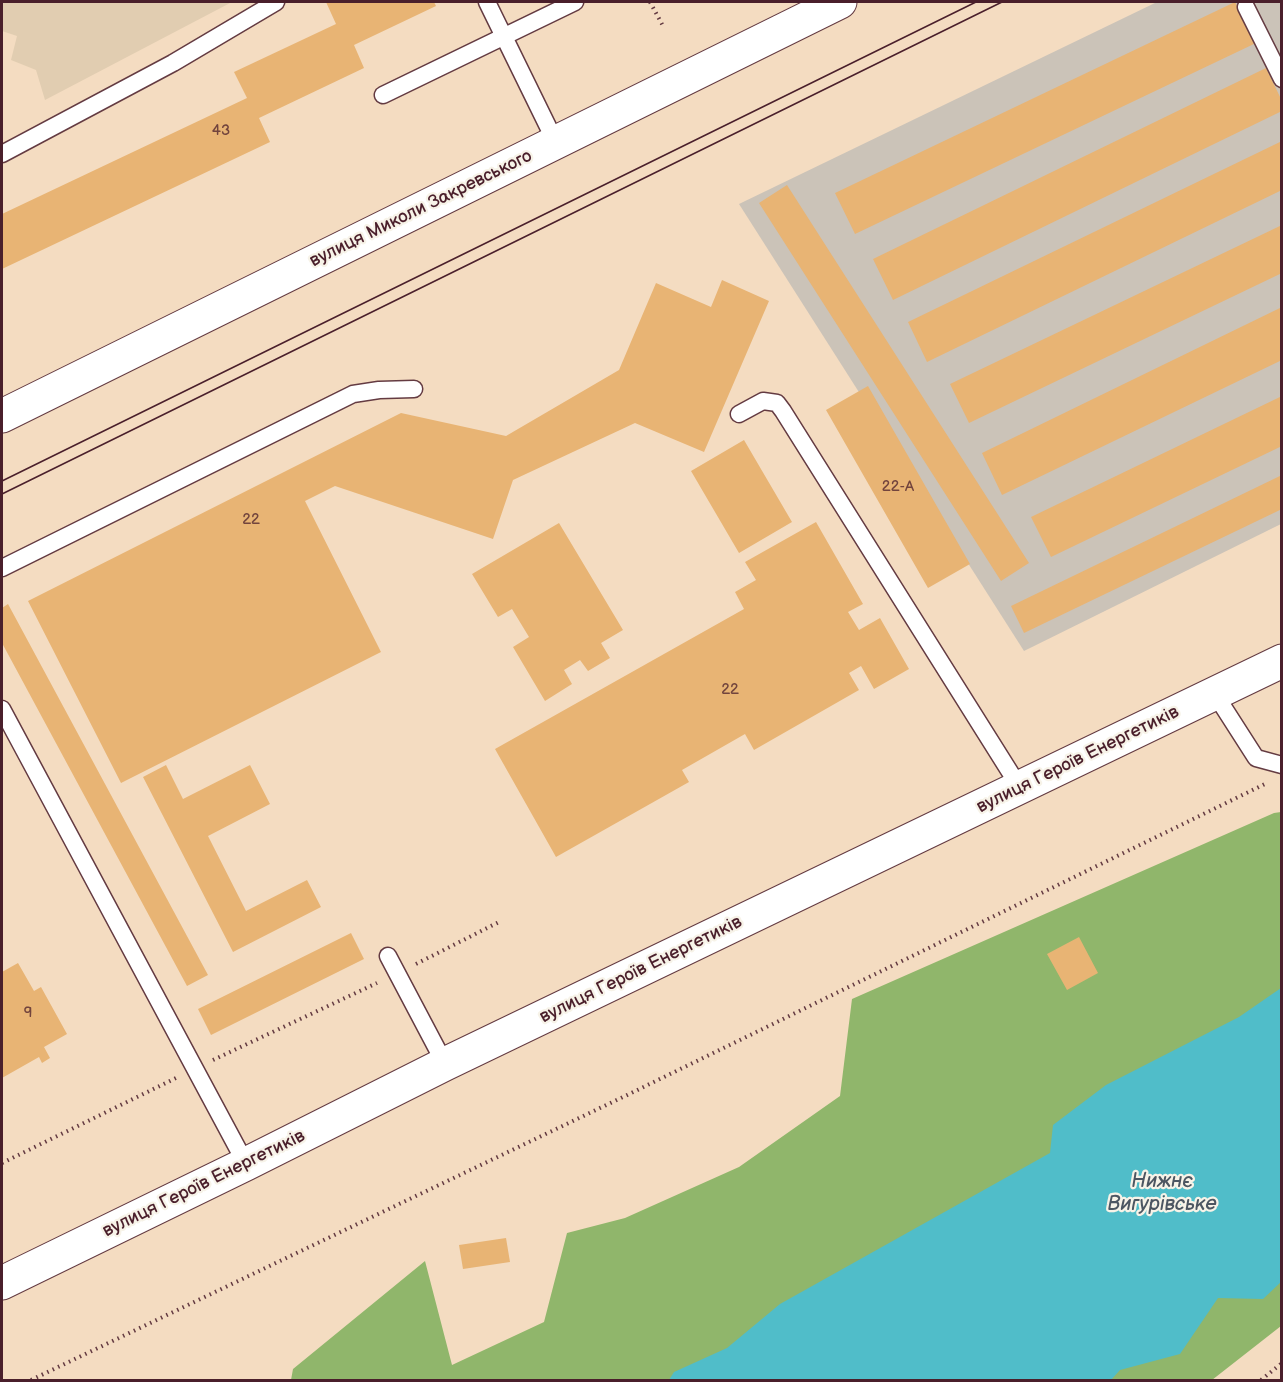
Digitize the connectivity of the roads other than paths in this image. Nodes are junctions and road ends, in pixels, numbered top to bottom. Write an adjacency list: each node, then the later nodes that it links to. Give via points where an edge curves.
1 (276, 2): 10 (lane, via 173,63)
2 (487, 2): 6 (lane)
3 (575, 2): 6 (lane)
4 (840, 2): 9 (street, вулиця Миколи Закревського)
5 (1246, 7): 7 (lane)
6 (504, 36): 8 (lane); 9 (lane)
7 (1281, 79)
8 (383, 95)
9 (556, 143): 13 (street, вулиця Миколи Закревського)
10 (2, 154)
11 (414, 389): 14 (lane, via 353,394)
12 (739, 414): 19 (lane, via 763,401 777,403)
13 (2, 416)
14 (2, 568)
15 (1281, 662): 16 (street, вулиця Героїв Енергетиків)
16 (1215, 693): 18 (lane, via 1256,758); 19 (street, вулиця Героїв Енергетиків)
17 (2, 709): 22 (lane)
18 (1281, 765)
19 (1020, 788): 21 (street, вулиця Героїв Енергетиків)
20 (388, 956): 21 (lane)
21 (445, 1064): 22 (street, вулиця Героїв Енергетиків)
22 (246, 1164): 23 (street, вулиця Героїв Енергетиків)
23 (2, 1283)

